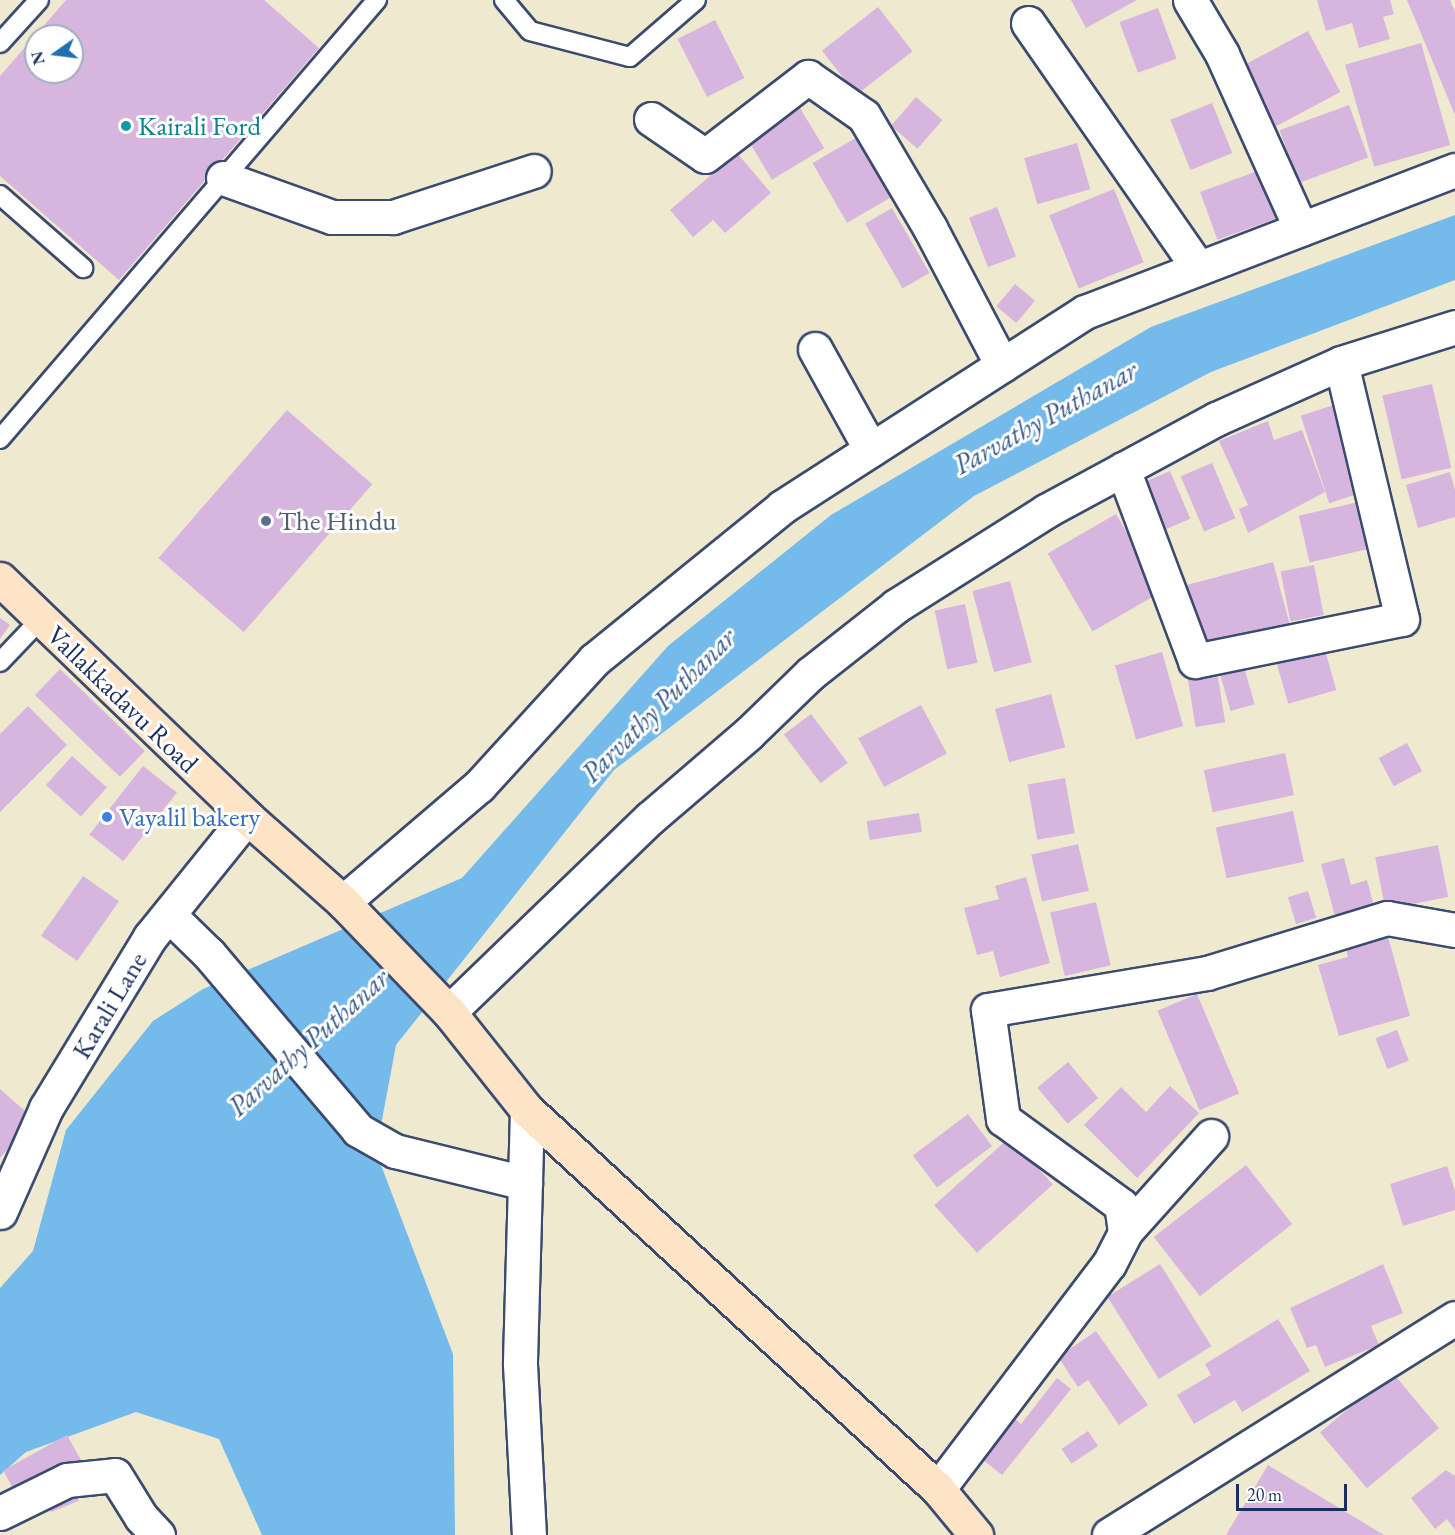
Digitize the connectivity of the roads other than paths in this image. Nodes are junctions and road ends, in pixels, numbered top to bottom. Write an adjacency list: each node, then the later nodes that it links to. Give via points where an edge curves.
1 (39, 0): 7 (lane)
2 (377, 0): 11 (lane)
3 (504, 0): 4 (lane, via 530,31 630,57)
4 (696, 0)
5 (1190, 0): 13 (street, via 1222,54)
6 (1028, 22): 15 (street)
7 (0, 43)
8 (651, 119): 19 (street, via 705,156 808,77 818,83 864,116 930,228)
9 (1455, 170): 13 (street)
10 (534, 171): 11 (street, via 393,217 332,218)
11 (223, 178): 20 (lane)
12 (0, 195): 14 (lane)
13 (1301, 229): 15 (street)
14 (83, 268)
15 (1198, 268): 19 (street, via 1085,312)
16 (1455, 327): 18 (street)
17 (815, 349): 21 (street)
18 (1341, 363): 22 (street, via 1216,419); 22 (street, via 1402,619 1195,661)
19 (1002, 365): 21 (street)
20 (0, 439)
21 (870, 450): 27 (street, via 782,507 594,660 479,786)
22 (1123, 469): 30 (street, via 1046,511 896,606 811,673)
23 (0, 579): 24 (street, Vallakkadavu Road)
24 (40, 620): 25 (lane); 26 (street, Vallakkadavu Road)
25 (0, 662)
26 (247, 817): 27 (street, Vallakkadavu Road); 28 (street, Karali Lane)
27 (348, 908): 30 (street, Vallakkadavu Road)
28 (170, 916): 33 (street, via 209,954 358,1130 395,1151); 34 (street, Karali Lane, via 150,937 46,1108)
29 (1455, 930): 35 (street, via 1387,918 1207,973 988,1010 1003,1119 1121,1205)
30 (445, 1008): 31 (street, Vallakkadavu Road)
31 (527, 1110): 33 (street); 37 (street, Vallakkadavu Road)
32 (1211, 1136): 35 (street)
33 (525, 1183): 40 (street, via 520,1364)
34 (0, 1212)
35 (1125, 1232): 37 (street, via 1109,1264)
36 (1455, 1318): 42 (street)
37 (938, 1489): 41 (street, Vallakkadavu Road)
38 (0, 1513): 39 (street, via 67,1480 115,1475)
39 (149, 1526)
40 (529, 1535)
41 (976, 1535)
42 (1109, 1535)

